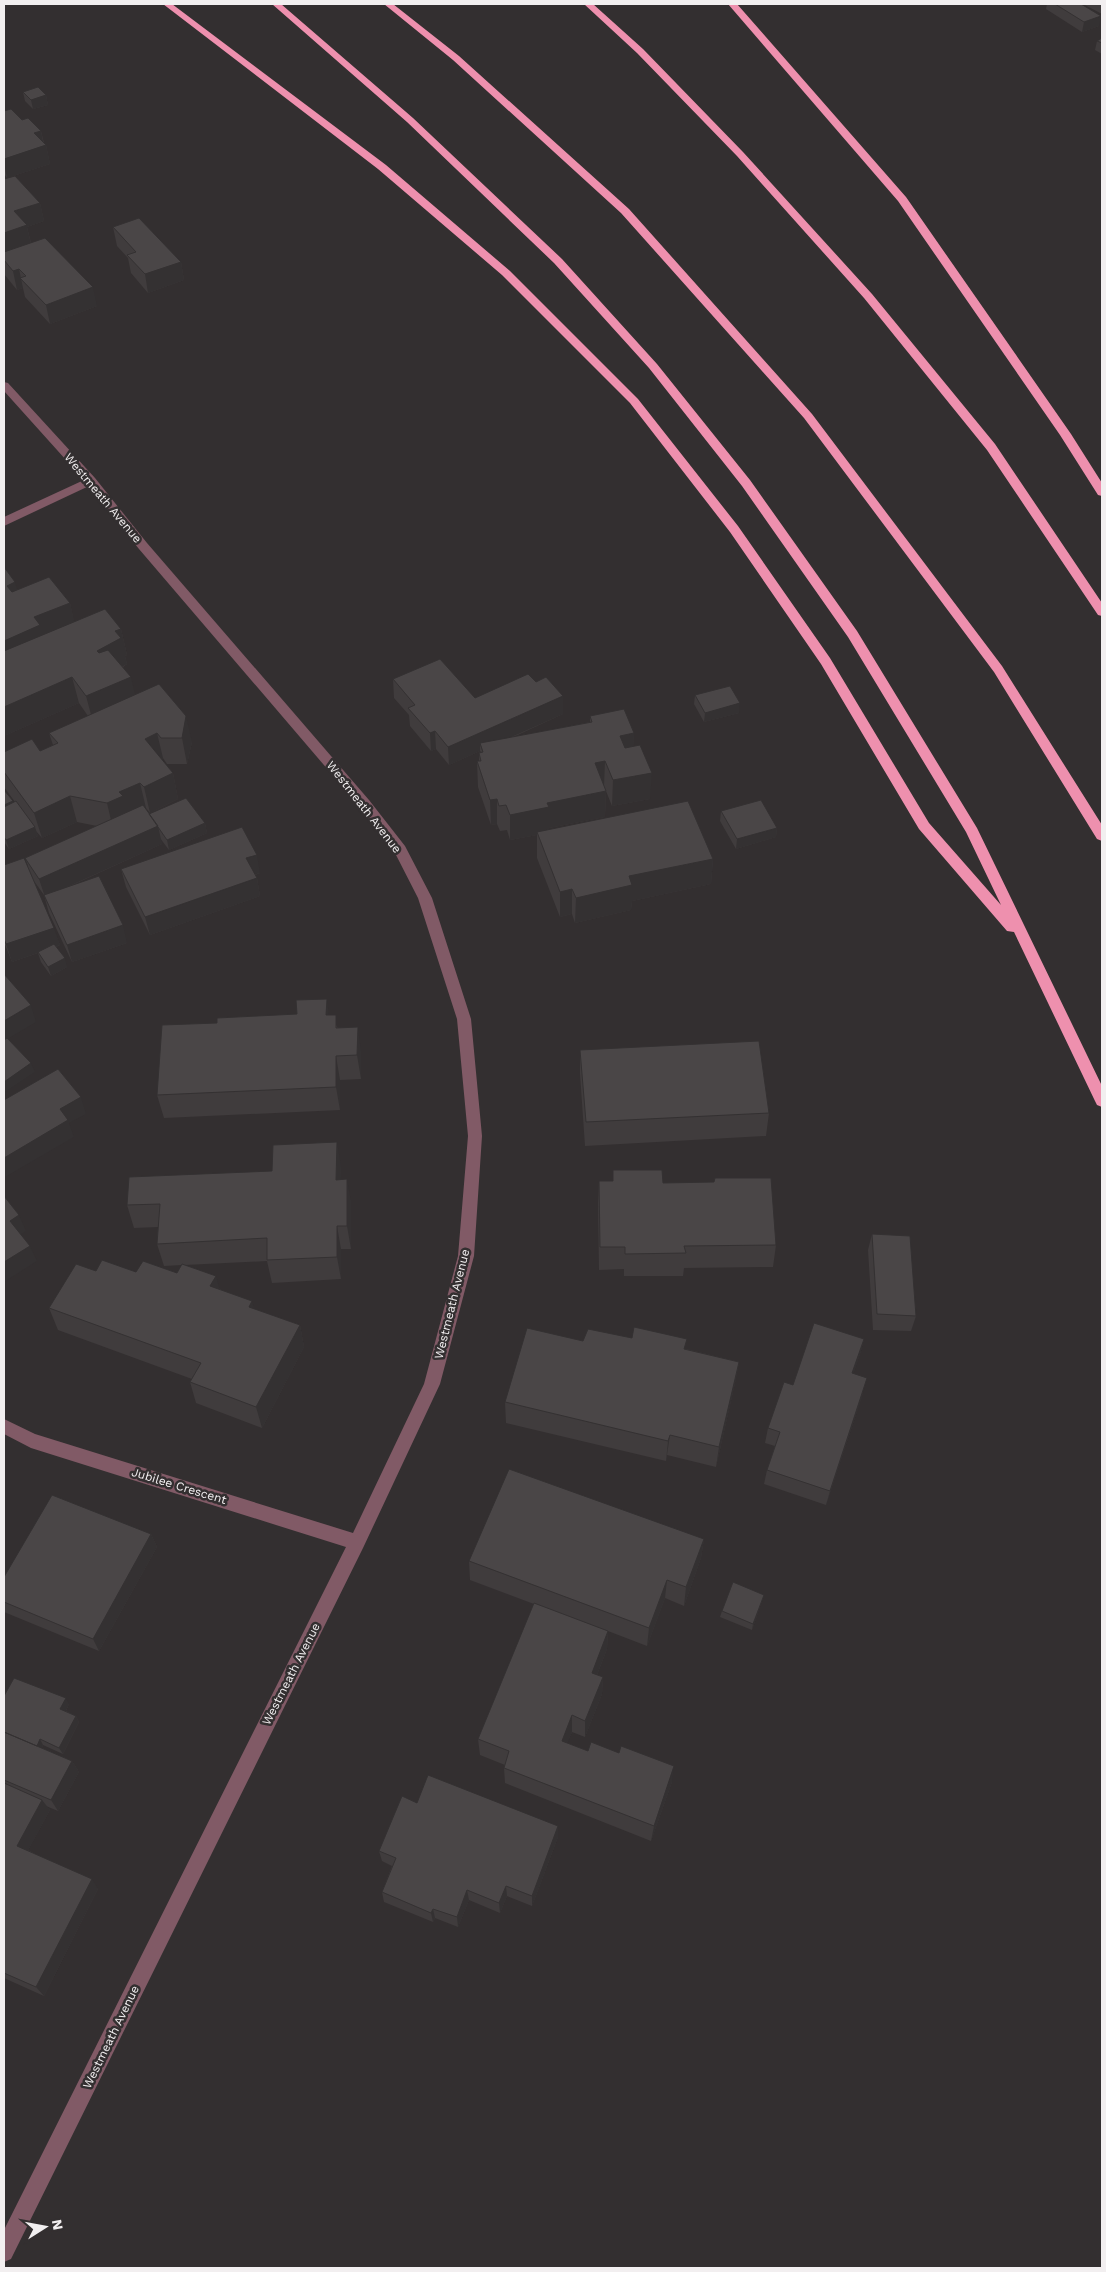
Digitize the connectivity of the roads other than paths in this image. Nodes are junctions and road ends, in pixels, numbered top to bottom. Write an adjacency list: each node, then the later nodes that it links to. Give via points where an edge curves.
1 (163, 4): 7 (highway)
2 (167, 4): 7 (highway)
3 (276, 4): 14 (highway, via 410,120 558,261 653,366 746,484 853,634 972,832)
4 (388, 4): 13 (highway, via 456,58 625,211 808,416 998,669)
5 (588, 4): 12 (highway, via 640,50 740,154 868,296 991,447)
6 (732, 4): 10 (highway, via 902,199)
7 (180, 14): 14 (highway, via 390,173 506,273 634,401 734,529 826,661 924,826)
8 (4, 385): 9 (street, Westmeath Avenue)
9 (91, 481): 11 (street); 17 (street, Westmeath Avenue, via 400,850 425,898 464,1019 475,1136 466,1256 432,1384)
10 (1102, 492)
11 (4, 522)
12 (1102, 612)
13 (1102, 836)
14 (1026, 942): 15 (highway)
15 (1102, 1101)
16 (4, 1426): 17 (street, Jubilee Crescent, via 31,1440)
17 (357, 1542): 18 (street, Westmeath Avenue)
18 (4, 2252)

